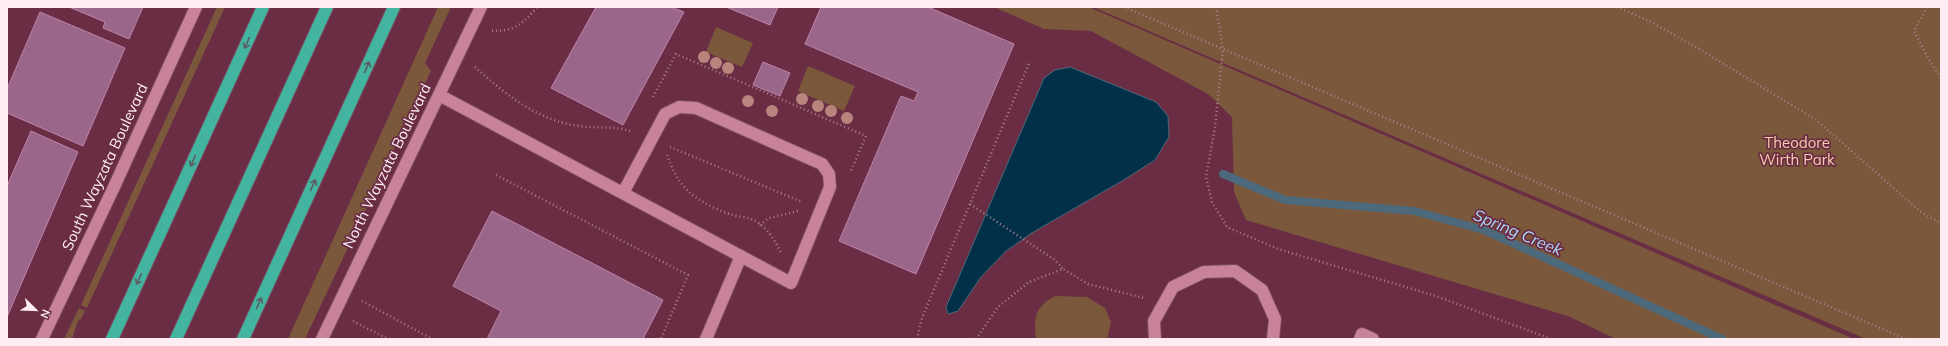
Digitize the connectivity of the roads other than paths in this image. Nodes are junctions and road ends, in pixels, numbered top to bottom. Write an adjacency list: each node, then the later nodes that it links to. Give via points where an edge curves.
1 (196, 7): 9 (street, South Wayzata Boulevard)
2 (263, 7): 10 (highway, one-way to 10)
3 (327, 7): 11 (highway)
4 (394, 7): 12 (highway, one-way to 4)
5 (481, 7): 6 (street, North Wayzata Boulevard)
6 (439, 95): 7 (street); 13 (street, North Wayzata Boulevard)
7 (623, 193): 8 (street); 8 (street, via 665,114 679,107 696,108 822,164 829,174 830,188 791,283)
8 (741, 256): 14 (street)
9 (42, 339)
10 (112, 339)
11 (176, 339)
12 (243, 339)
13 (322, 339)
14 (706, 339)
15 (1155, 339): 16 (street, via 1154,321 1173,288 1204,272 1235,271 1262,290 1275,319)
16 (1273, 339)
17 (1360, 339): 18 (street, via 1362,334)
18 (1373, 339)

